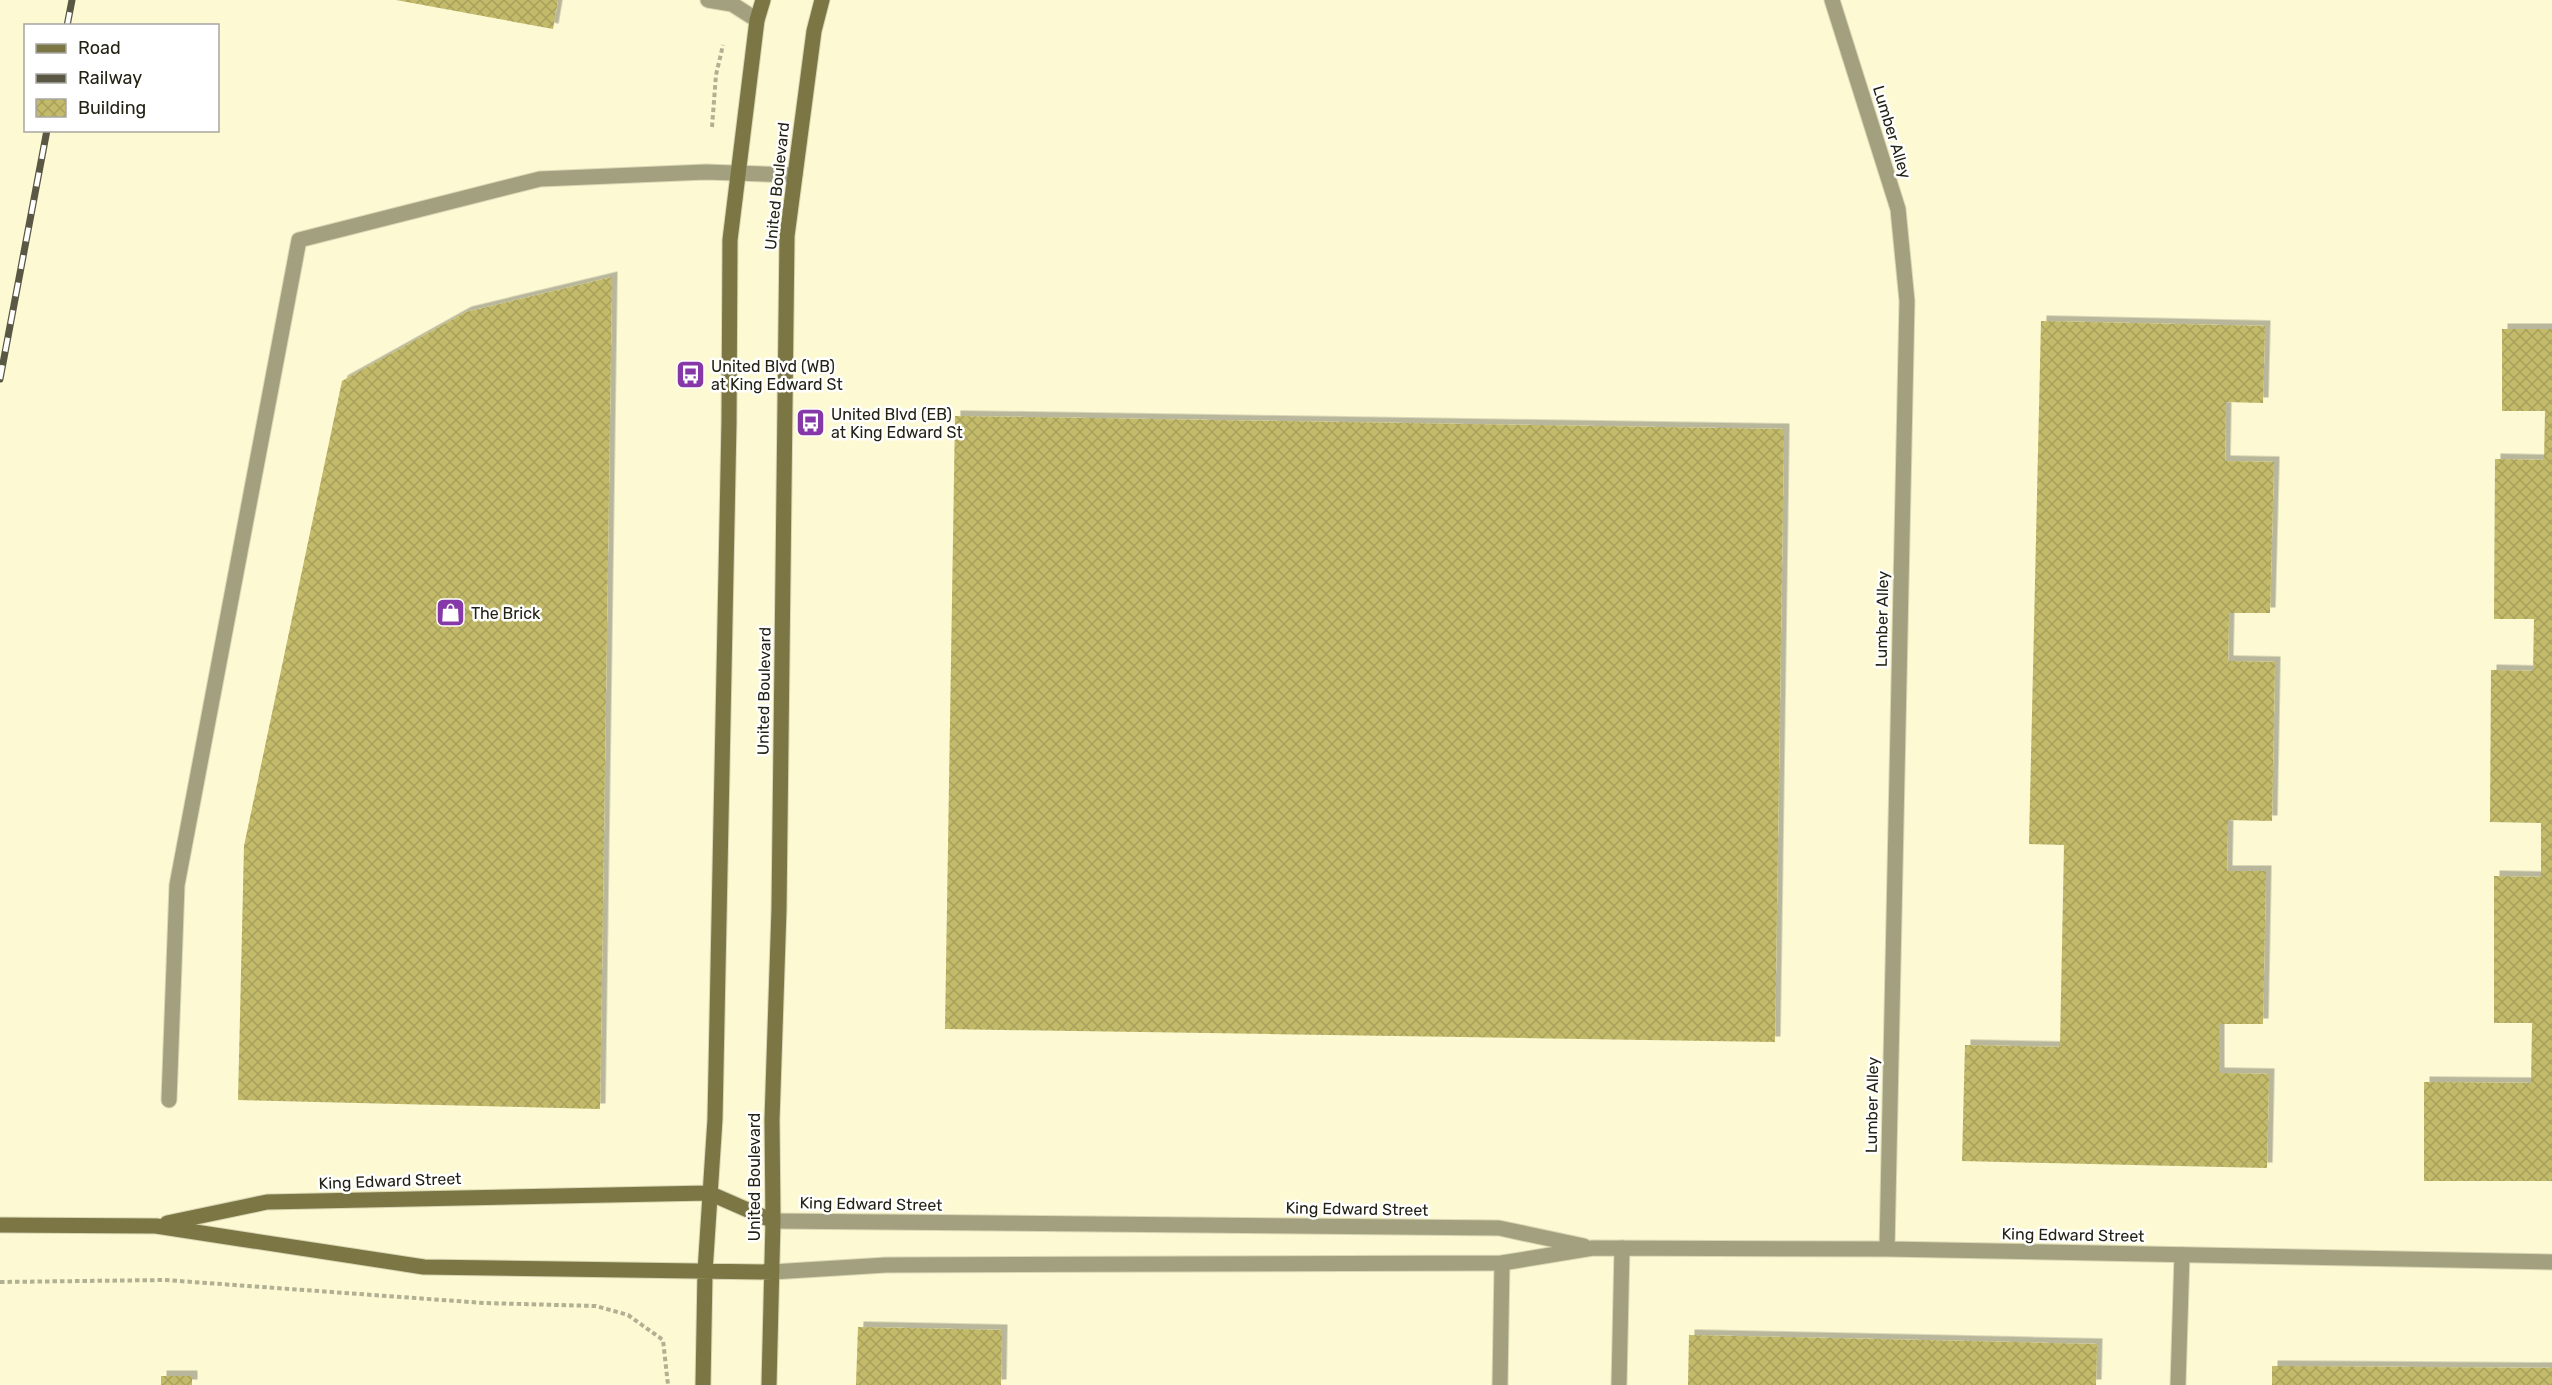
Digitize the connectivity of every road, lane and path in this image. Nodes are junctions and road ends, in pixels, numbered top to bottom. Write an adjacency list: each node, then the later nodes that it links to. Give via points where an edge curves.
1 (708, 0): 5 (street, via 732,4)
2 (763, 0): 5 (main road)
3 (822, 0): 9 (main road, United Boulevard, via 814,31)
4 (1832, 0): 17 (street, Lumber Alley, via 1898,209 1907,301)
5 (757, 20): 8 (main road)
6 (716, 75): 7 (path)
7 (712, 127)
8 (739, 172): 9 (street); 10 (street, via 540,179 299,240 177,885); 11 (main road, via 730,240 715,1119)
9 (795, 175): 12 (main road, United Boulevard, via 787,236)
10 (169, 1100)
11 (709, 1193): 12 (main road, King Edward Street); 14 (main road, King Edward Street, via 267,1202); 21 (main road)
12 (773, 1221): 15 (street, King Edward Street, via 1499,1228); 22 (main road, United Boulevard)
13 (0, 1225): 14 (main road, King Edward Street)
14 (156, 1226): 21 (main road, King Edward Street, via 424,1267)
15 (1593, 1248): 16 (street, King Edward Street); 20 (street, King Edward Street)
16 (1622, 1248): 17 (street, King Edward Street); 28 (street)
17 (1887, 1249): 18 (street, King Edward Street)
18 (2182, 1255): 19 (street, King Edward Street); 29 (street)
19 (2552, 1262)
20 (1502, 1263): 22 (street, King Edward Street, via 898,1265); 27 (street)
21 (705, 1272): 22 (main road, King Edward Street); 25 (main road)
22 (772, 1272): 26 (main road, United Boulevard)
23 (0, 1282): 24 (path, via 165,1280 484,1303 596,1306 628,1315 663,1340)
24 (668, 1385)
25 (704, 1385)
26 (769, 1385)
27 (1500, 1385)
28 (1619, 1385)
29 (2178, 1385)

